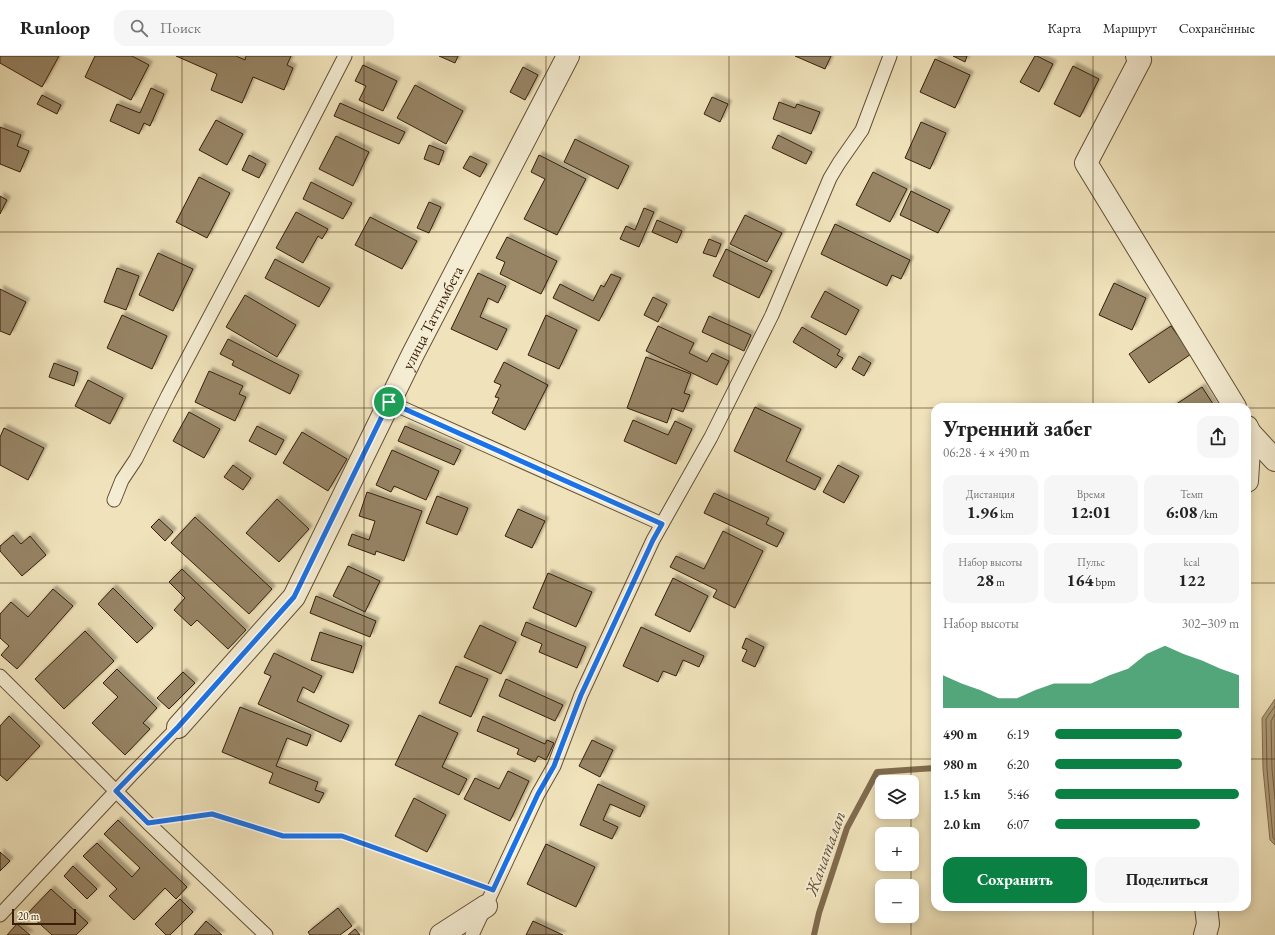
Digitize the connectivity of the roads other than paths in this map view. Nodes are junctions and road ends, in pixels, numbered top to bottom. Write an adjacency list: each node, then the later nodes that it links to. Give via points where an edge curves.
1 (345, 56): 9 (lane, via 136,460 122,480)
2 (568, 56): 5 (street, улица Таттимбета)
3 (890, 56): 10 (lane, via 862,130 830,178 772,314 711,437)
4 (1137, 56): 6 (street, via 1140,60 1086,163)
5 (389, 402): 10 (lane); 12 (street, улица Таттимбета, via 294,597)
6 (1233, 403)
7 (1251, 432): 8 (street)
8 (1275, 460)
9 (114, 500)
10 (662, 524): 14 (lane, via 581,695 554,766)
11 (0, 676): 13 (lane)
12 (178, 727): 13 (lane)
13 (116, 791): 16 (lane); 17 (lane)
14 (489, 898): 18 (street); 19 (lane)
15 (1206, 911): 20 (street, via 1208,924)
16 (0, 914)
17 (266, 935)
18 (441, 935)
19 (472, 935)
20 (1205, 935)

